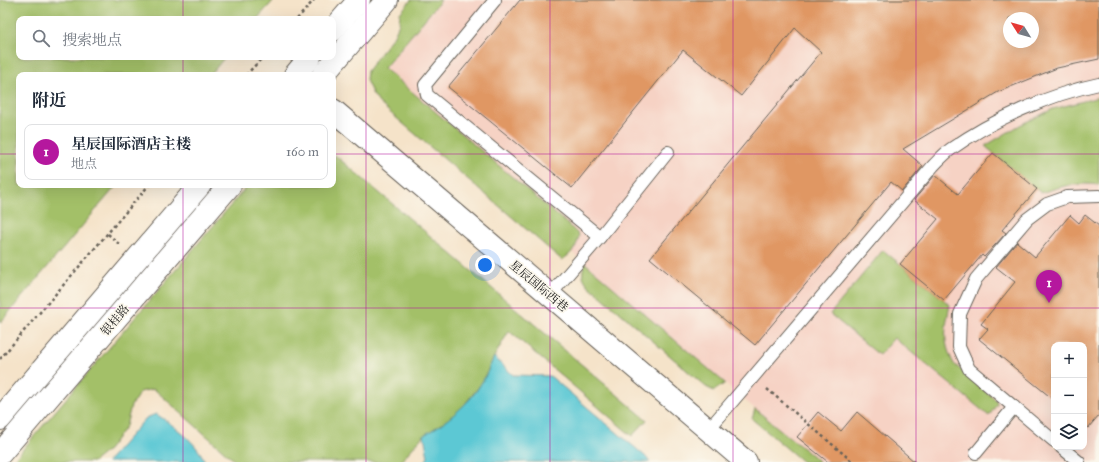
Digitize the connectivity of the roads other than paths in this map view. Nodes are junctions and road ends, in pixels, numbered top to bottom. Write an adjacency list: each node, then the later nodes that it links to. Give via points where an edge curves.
1 (359, 0): 4 (street)
2 (387, 0): 7 (street)
3 (495, 0): 16 (lane, via 425,85 427,95)
4 (336, 27)
5 (308, 60): 8 (street)
6 (336, 60): 9 (street)
7 (336, 60)
8 (298, 72)
9 (326, 72)
10 (1099, 84): 20 (lane, via 1039,102 1004,118 950,150 933,166)
11 (336, 113): 17 (street, 星辰国际西巷)
12 (668, 152): 16 (lane)
13 (197, 188): 19 (street, 银桂路)
14 (227, 188): 24 (street, 银桂路)
15 (1099, 196): 18 (lane, via 1067,197 1047,204 1027,218 976,279 960,314 959,348 969,369)
16 (600, 237): 17 (lane)
17 (550, 295): 20 (street, 星辰国际西巷)
18 (1014, 407): 21 (lane); 23 (lane)
19 (0, 419)
20 (708, 430): 25 (street, 星辰国际西巷)
21 (1051, 438)
22 (1065, 450): 26 (lane)
23 (976, 452)
24 (0, 454)
25 (746, 462)
26 (1079, 462)

